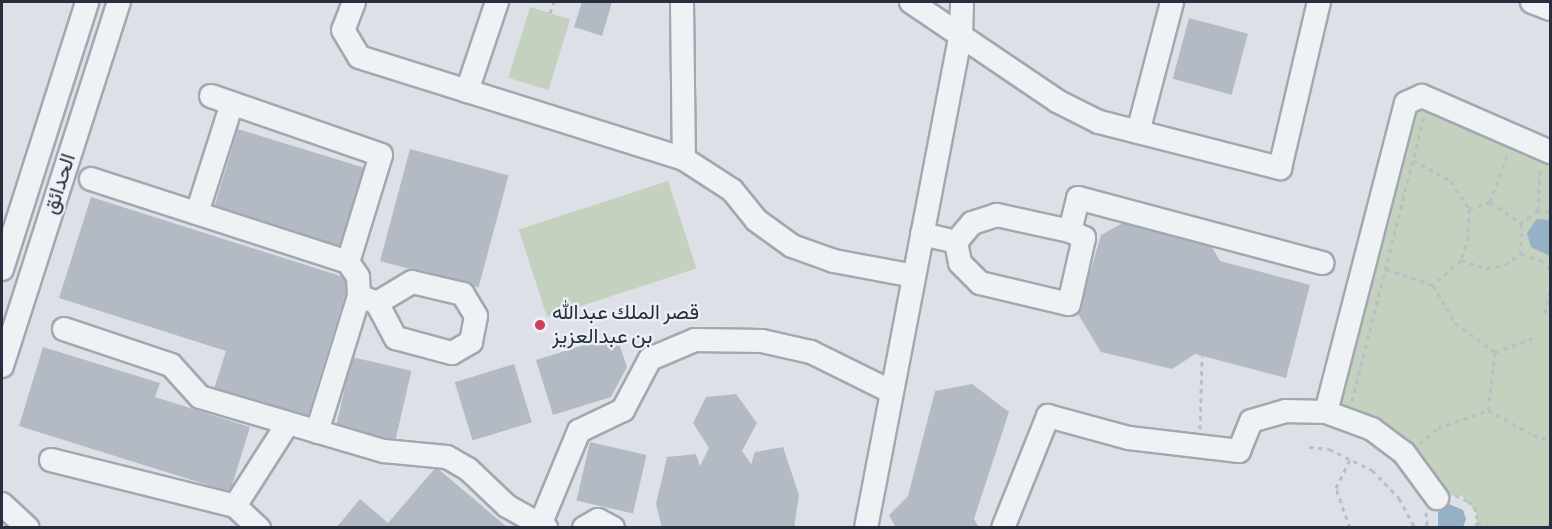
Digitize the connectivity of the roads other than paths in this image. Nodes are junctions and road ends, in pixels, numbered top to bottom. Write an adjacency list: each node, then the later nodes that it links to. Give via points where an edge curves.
1 (87, 2): 24 (street, الحدائق)
2 (119, 2): 27 (street, الحدائق)
3 (354, 2): 13 (street, via 344,30 359,57)
4 (497, 2): 13 (street)
5 (682, 2): 16 (street)
6 (911, 2): 12 (street)
7 (962, 2): 12 (street)
8 (1172, 2): 14 (street)
9 (1319, 2): 14 (street, via 1280,168)
10 (1532, 2): 11 (street)
11 (1551, 9)
12 (961, 33): 14 (street, via 1057,101 1099,122); 20 (street)
13 (467, 91): 16 (street)
14 (1138, 132)
15 (1551, 152): 29 (street, via 1422,96 1406,103)
16 (684, 159): 25 (street, via 732,190 756,220 792,246 834,261)
17 (91, 179): 18 (street)
18 (197, 213): 22 (street); 22 (street, via 222,100 381,155)
19 (1070, 231): 21 (street, via 997,215 972,223); 21 (street, via 1084,238 1069,304 980,283 960,263); 23 (street, via 1078,198)
20 (922, 234): 21 (street); 25 (street)
21 (956, 242)
22 (348, 262): 31 (street, via 368,299)
23 (1323, 263)
24 (2, 269)
25 (914, 276): 28 (street)
26 (64, 329): 30 (street, via 171,365 200,397)
27 (2, 366)
28 (892, 392): 36 (street, via 811,352 762,341 694,340 650,359 623,410 579,431); 41 (street)
29 (1326, 412): 33 (street, via 1372,429 1404,453); 42 (street, via 1285,411 1251,421 1239,452 1129,438 1048,416)
30 (288, 423): 31 (street); 35 (street)
31 (317, 432): 36 (street, via 384,451 447,457 468,469 507,506)
32 (51, 460): 35 (street)
33 (1437, 498)
34 (2, 504): 37 (street)
35 (235, 506): 38 (street)
36 (543, 526)
37 (28, 528)
38 (259, 528)
39 (584, 528): 40 (street, via 598,520)
40 (613, 528)
41 (866, 528)
42 (1003, 528)

